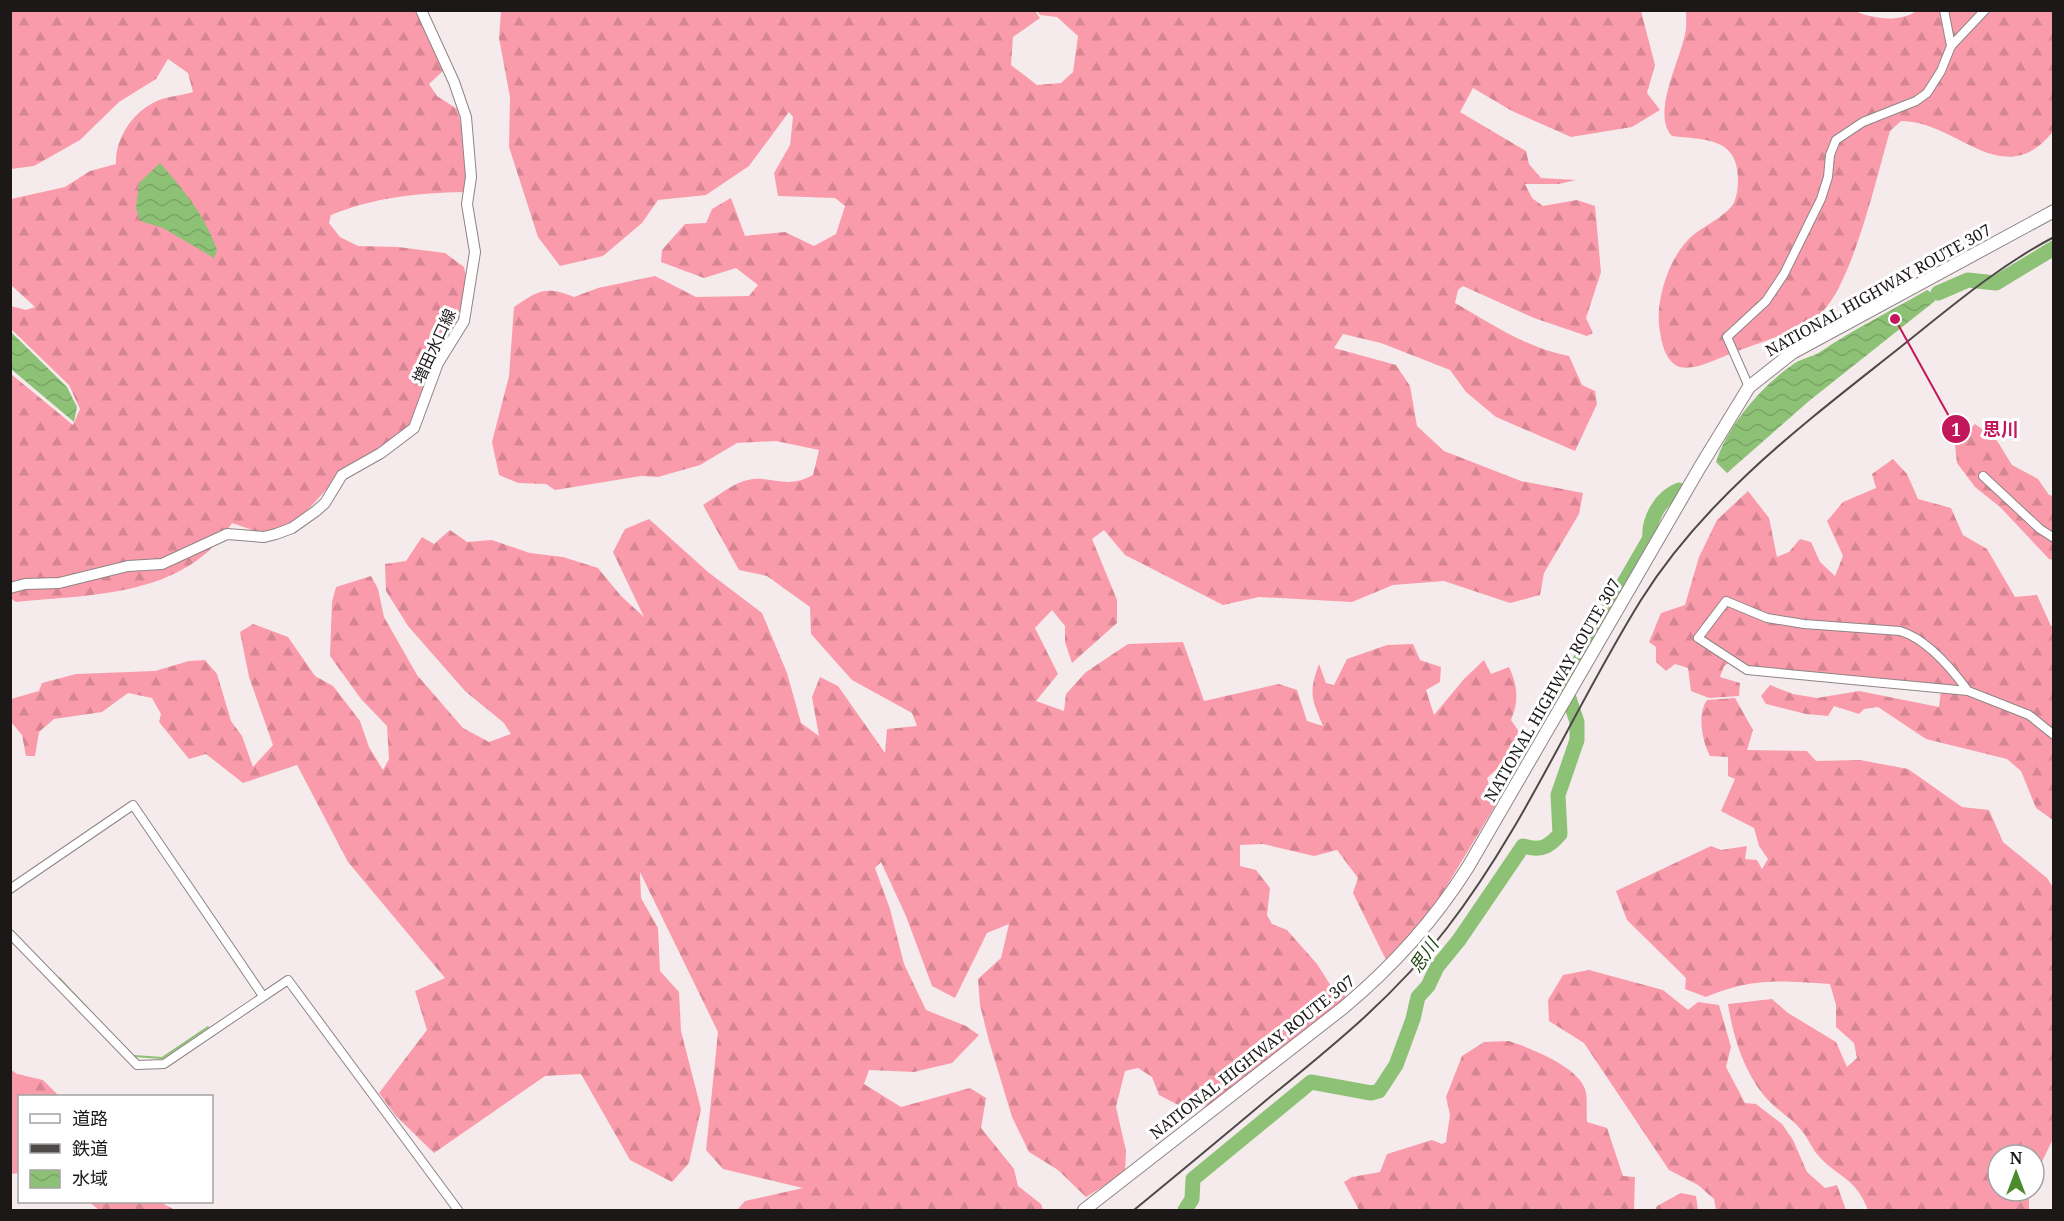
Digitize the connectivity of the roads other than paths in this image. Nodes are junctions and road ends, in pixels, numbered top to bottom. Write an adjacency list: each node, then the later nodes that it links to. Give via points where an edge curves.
1 (421, 10): 9 (main road, 増田水口線, via 454,82 465,117 471,168 467,204 475,252 464,321 438,363 414,428 342,475 325,502 292,528 264,537 227,534 162,564 128,566 59,583)
2 (1944, 10): 4 (street)
3 (1985, 10): 4 (street)
4 (1951, 46): 6 (street, via 1941,71 1922,97 1868,119 1836,140 1821,199 1784,274 1766,300 1727,337)
5 (2054, 211): 6 (highway, NATIONAL HIGHWAY ROUTE 307, via 1792,353)
6 (1749, 387): 16 (highway, NATIONAL HIGHWAY ROUTE 307, via 1448,898 1404,951 1343,1008)
7 (1983, 476): 8 (street)
8 (2054, 538)
9 (10, 588)
10 (1968, 691): 10 (street, via 1747,670 1698,638 1726,601 1767,618 1795,623 1900,631 1924,645); 11 (street, via 2029,715)
11 (2054, 735)
12 (10, 889): 14 (street, via 133,806)
13 (10, 934): 14 (street, via 137,1065 164,1064)
14 (263, 996): 15 (street, via 288,980)
15 (458, 1210)
16 (1084, 1210)

